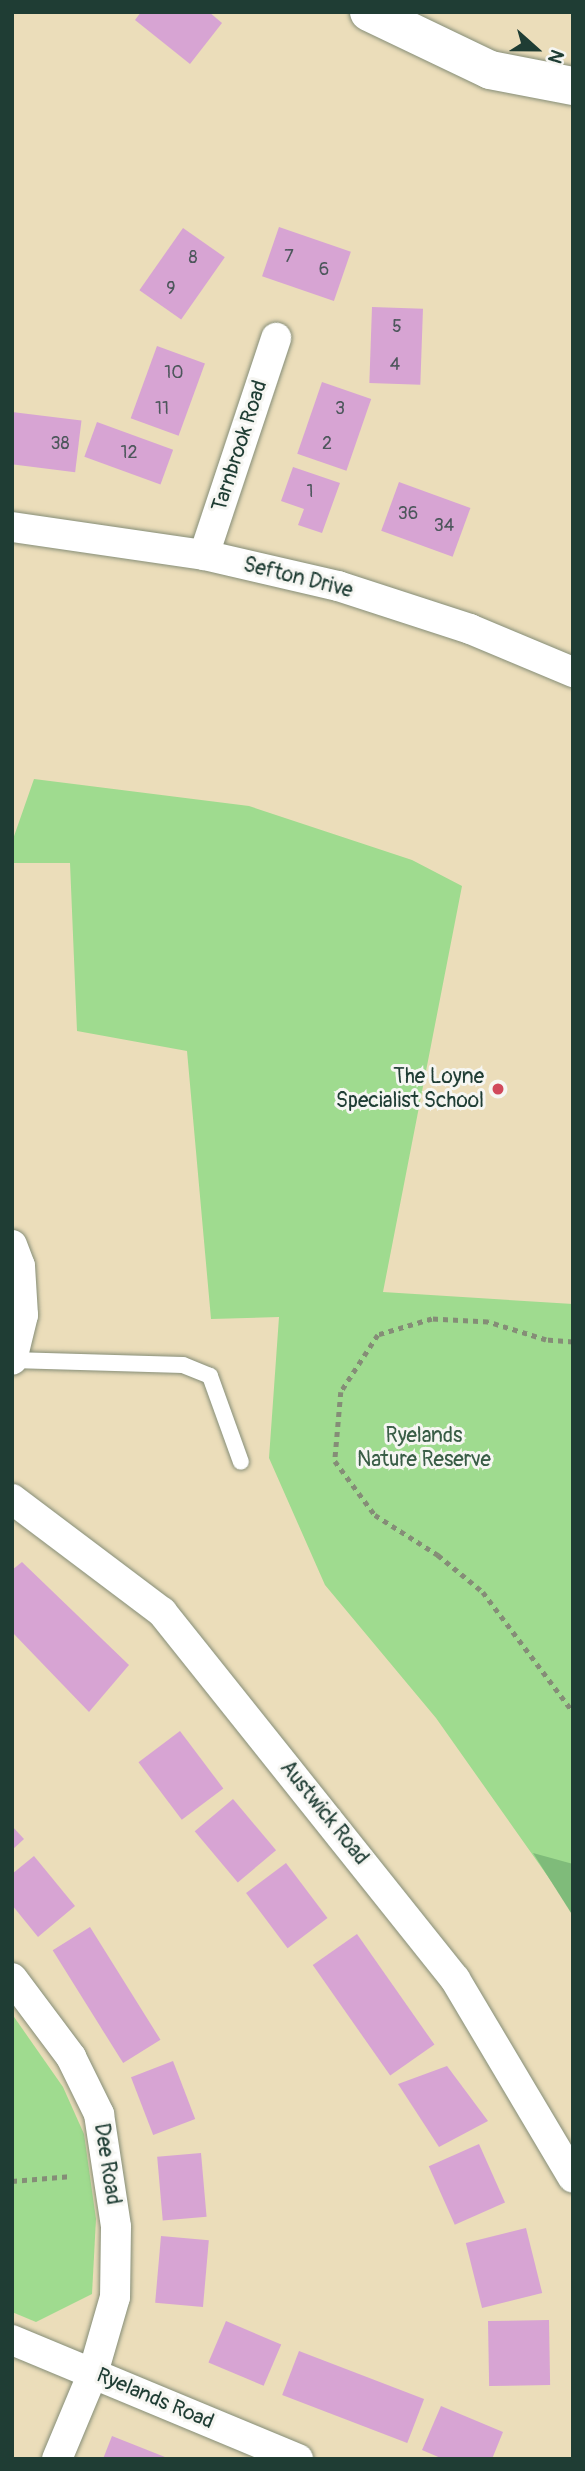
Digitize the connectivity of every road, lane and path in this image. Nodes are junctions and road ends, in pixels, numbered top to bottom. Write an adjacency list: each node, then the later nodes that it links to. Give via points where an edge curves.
1 (369, 12): 2 (street, via 490,71)
2 (573, 86)
3 (276, 338): 5 (street, Tarnbrook Road)
4 (12, 527): 5 (street, Sefton Drive)
5 (204, 555): 6 (street, Sefton Drive, via 351,591 470,629)
6 (573, 671)
7 (12, 1245): 9 (street, via 20,1266 23,1315)
8 (573, 1342): 12 (path, via 546,1340 488,1322 432,1319 378,1335 341,1392 335,1461 375,1515 438,1555 483,1592)
9 (12, 1360): 10 (lane, via 183,1365 210,1376)
10 (241, 1462)
11 (13, 1500): 15 (street, Austwick Road, via 162,1612 455,1979)
12 (573, 1712)
13 (12, 1978): 14 (street, Dee Road, via 77,2068 99,2114)
14 (108, 2173): 16 (path); 18 (street, Dee Road, via 116,2227 115,2297)
15 (573, 2178)
16 (12, 2181)
17 (12, 2340): 18 (street, Ryelands Road)
18 (93, 2373): 19 (street, Dee Road); 20 (street, Ryelands Road)
19 (57, 2459)
20 (298, 2459)

